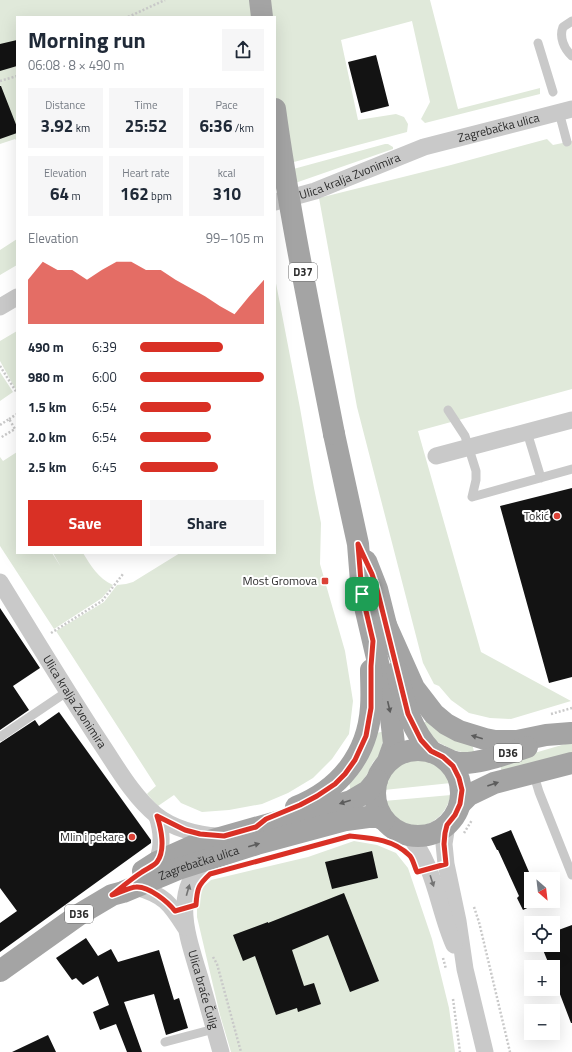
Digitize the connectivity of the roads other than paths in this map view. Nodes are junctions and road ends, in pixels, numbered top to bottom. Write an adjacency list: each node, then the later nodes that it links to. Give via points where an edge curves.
1 (260, 0): 2 (main road)
2 (262, 16)
3 (572, 21): 5 (lane, via 563,27 562,35)
4 (538, 44): 6 (lane)
5 (572, 56)
6 (553, 92)
7 (566, 110): 9 (lane); 10 (street, Zagrebačka ulica)
8 (276, 117): 21 (main road, D37, bridge, via 311,317)
9 (567, 142)
10 (424, 147): 11 (street, Ulica kralja Zvonimira, via 315,191)
11 (276, 202)
12 (16, 298): 13 (street)
13 (0, 307)
14 (448, 410): 17 (lane)
15 (572, 420): 16 (street)
16 (527, 432): 17 (street); 20 (lane)
17 (469, 447): 18 (street); 20 (lane, via 476,471 472,497)
18 (436, 456)
19 (572, 469): 20 (lane)
20 (540, 478)
21 (358, 544): 23 (main road, D37, via 372,574); 24 (main road, via 362,594)
22 (0, 582): 25 (street, Ulica kralja Zvonimira)
23 (386, 623): 26 (main road, one-way to 23, via 496,741 459,731 446,724 434,714 414,688); 28 (main road, via 408,714 421,740)
24 (373, 641): 29 (main road, one-way to 29, via 394,733 394,744); 35 (main road, via 371,708 366,736 355,760 335,784 300,805 266,819)
25 (68, 691): 27 (lane); 34 (street, Ulica kralja Zvonimira, via 138,799)
26 (572, 733): 28 (main road, D36, via 464,764)
27 (0, 737)
28 (437, 754): 29 (main road, D36, via 420,749 408,750); 33 (main road, D36, via 453,766 459,778)
29 (388, 761): 32 (main road, D36)
30 (572, 762): 31 (main road, D36)
31 (533, 772): 33 (main road, D36, one-way to 31, via 469,795 494,783); 42 (lane)
32 (377, 780): 35 (main road, Zagrebačka ulica / D36, one-way to 35, via 368,790 351,801); 36 (main road, D36, via 375,794)
33 (467, 811): 37 (main road, D36, via 455,815)
34 (157, 816): 38 (street, Ulica kralja Zvonimira, via 185,830); 41 (street, via 162,841)
35 (256, 827): 38 (main road, Zagrebačka ulica / D36)
36 (382, 830): 39 (main road, D36, via 395,829); 40 (main road, Zagrebačka ulica / D36, one-way to 36, via 346,820 378,817)
37 (455, 830): 39 (main road, D36, via 439,831); 46 (street, via 444,844)
38 (224, 836): 41 (main road, Zagrebačka ulica / D36, via 195,845)
39 (403, 841): 46 (street, one-way to 46, via 418,847)
40 (208, 858): 43 (main road, Zagrebačka ulica / D36); 45 (street, Ulica braće Čulig, one-way to 40, via 185,898 188,886)
41 (157, 862): 44 (main road, Zagrebačka ulica / D36)
42 (572, 875)
43 (136, 887): 44 (main road, Zagrebačka ulica / D36); 45 (street, Ulica braće Čulig, via 149,890 164,900)
44 (112, 895): 47 (main road, D36, via 80,914)
45 (185, 927): 48 (street, Ulica braće Čulig)
46 (465, 969): 51 (street)
47 (0, 971)
48 (214, 1029): 49 (lane); 50 (street, Ulica braće Čulig)
49 (165, 1042)
50 (221, 1052)
51 (484, 1052)

